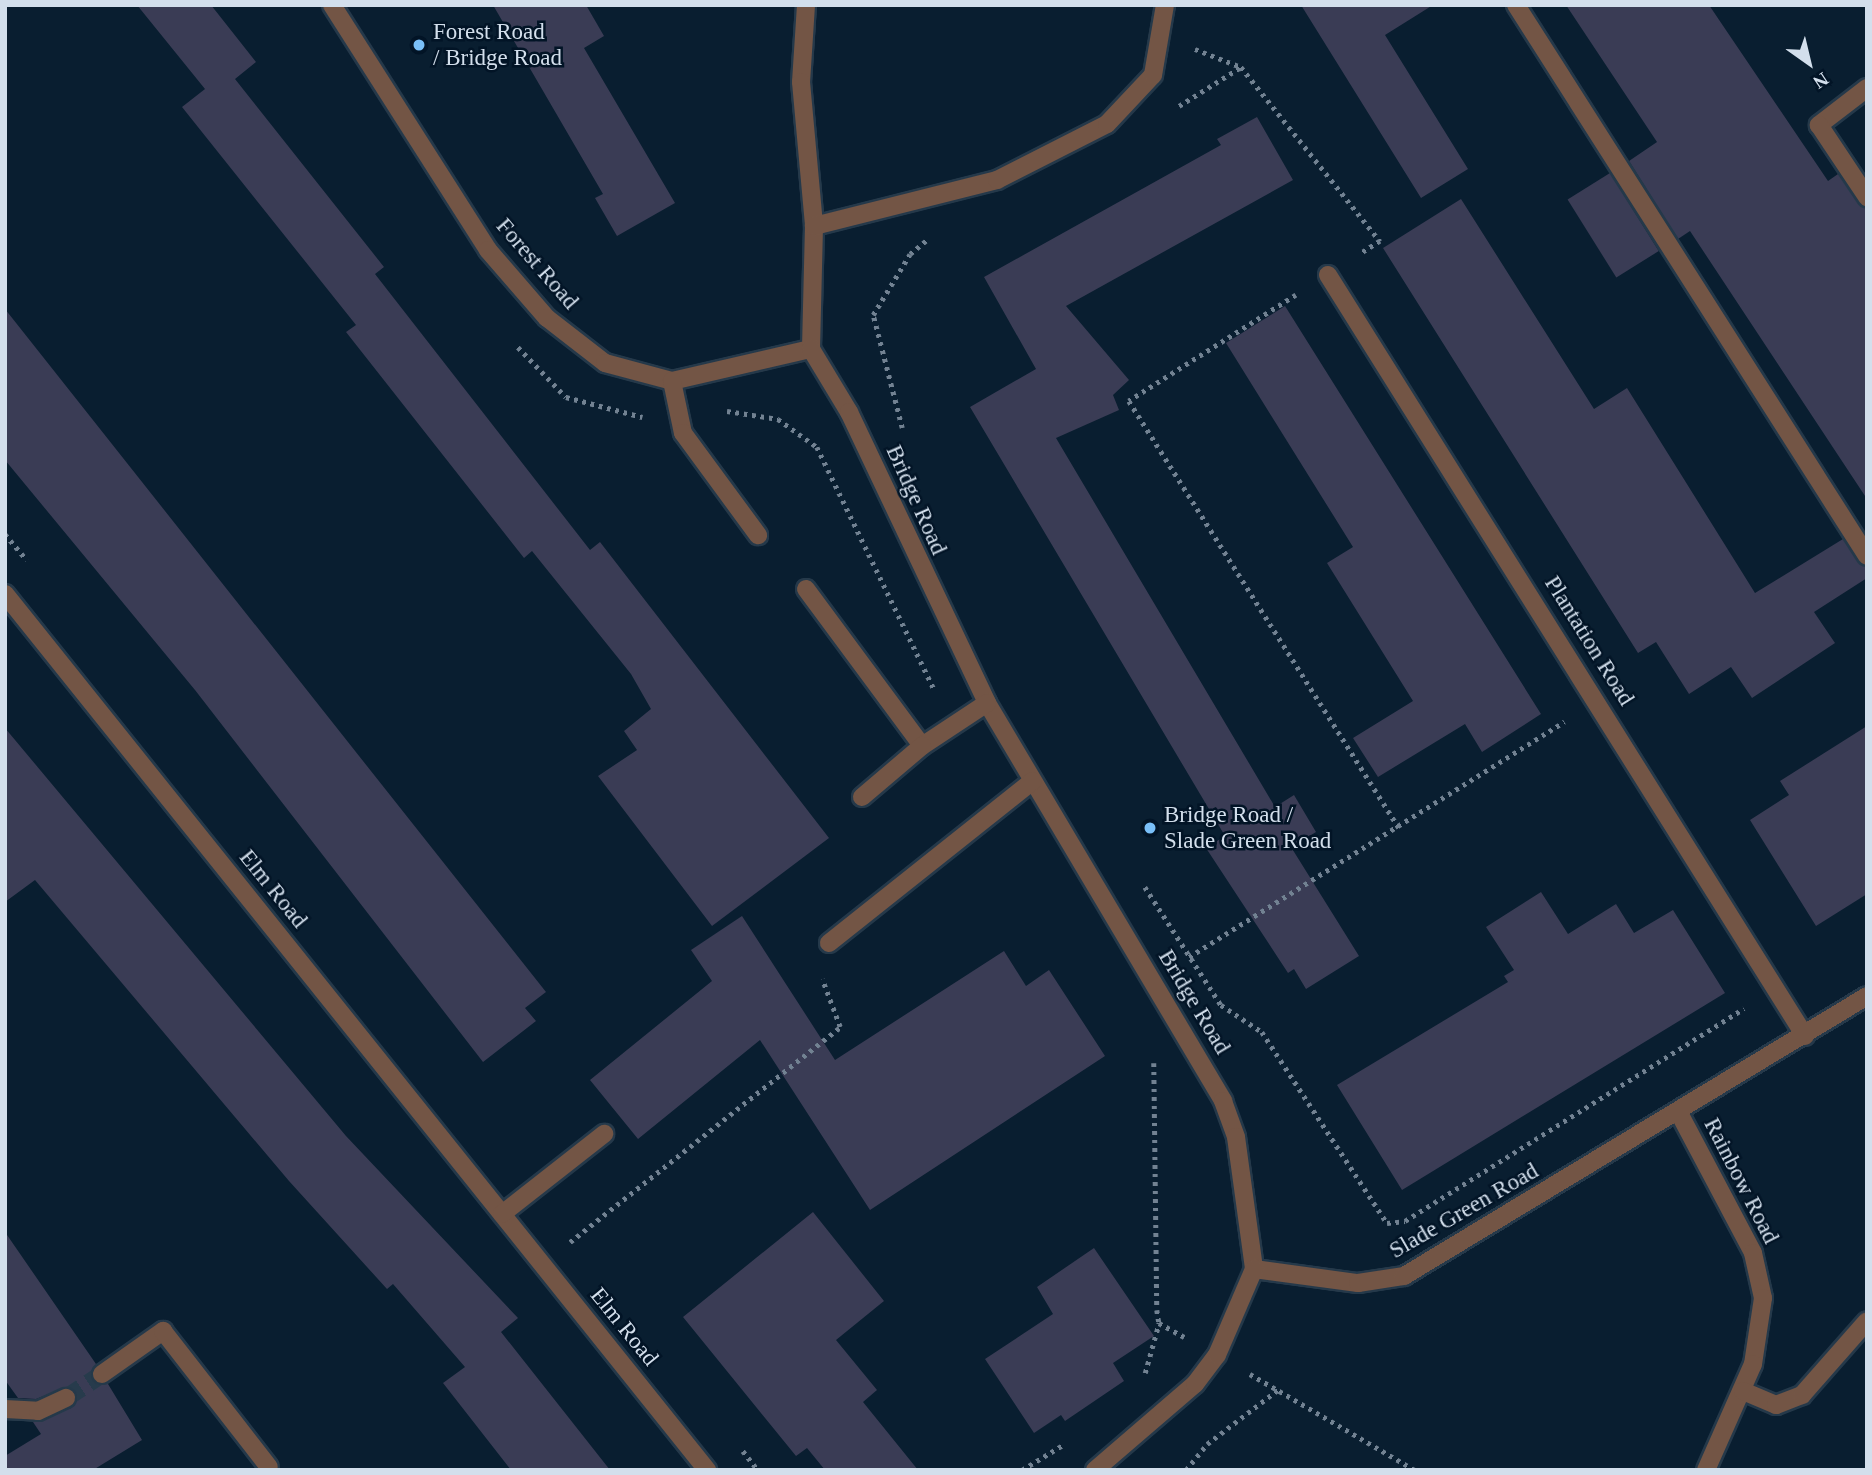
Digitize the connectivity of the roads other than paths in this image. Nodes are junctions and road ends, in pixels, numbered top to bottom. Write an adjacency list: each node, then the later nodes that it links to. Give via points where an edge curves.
1 (332, 5): 10 (street, Forest Road, via 488,250 547,318 605,363)
2 (806, 5): 7 (street, Bridge Road, via 801,82)
3 (1165, 5): 7 (street, via 1164,37 1153,75 1107,124 997,180)
4 (1516, 5): 12 (street)
5 (1867, 88): 6 (street, via 1819,124)
6 (1867, 197)
7 (814, 226): 9 (street, Bridge Road)
8 (1328, 275): 21 (street, Plantation Road)
9 (811, 349): 10 (street, Forest Road); 15 (street, Bridge Road)
10 (672, 380): 11 (street, via 683,433)
11 (758, 535)
12 (1867, 556)
13 (806, 589): 16 (street)
14 (5, 594): 24 (street, Elm Road)
15 (987, 702): 16 (street); 17 (street, Bridge Road)
16 (922, 746): 18 (street)
17 (1033, 781): 19 (street); 25 (street, Bridge Road, via 1231,1120)
18 (862, 797)
19 (829, 943)
20 (1867, 996): 21 (street, Slade Green Road)
21 (1805, 1036): 22 (street, Slade Green Road)
22 (1679, 1114): 25 (street, Slade Green Road, via 1396,1280 1334,1282); 28 (street, Rainbow Road, via 1755,1264 1763,1298)
23 (604, 1134): 24 (street)
24 (502, 1214): 32 (street, Elm Road)
25 (1254, 1269): 33 (street, via 1207,1370 1149,1430)
26 (1867, 1321): 28 (street, via 1802,1395 1776,1405)
27 (102, 1374): 31 (street, via 163,1331)
28 (1743, 1391): 34 (street, Rainbow Road)
29 (66, 1398): 30 (street, via 38,1411)
30 (5, 1409)
31 (269, 1467)
32 (707, 1470)
33 (1095, 1470)
34 (1706, 1470)

